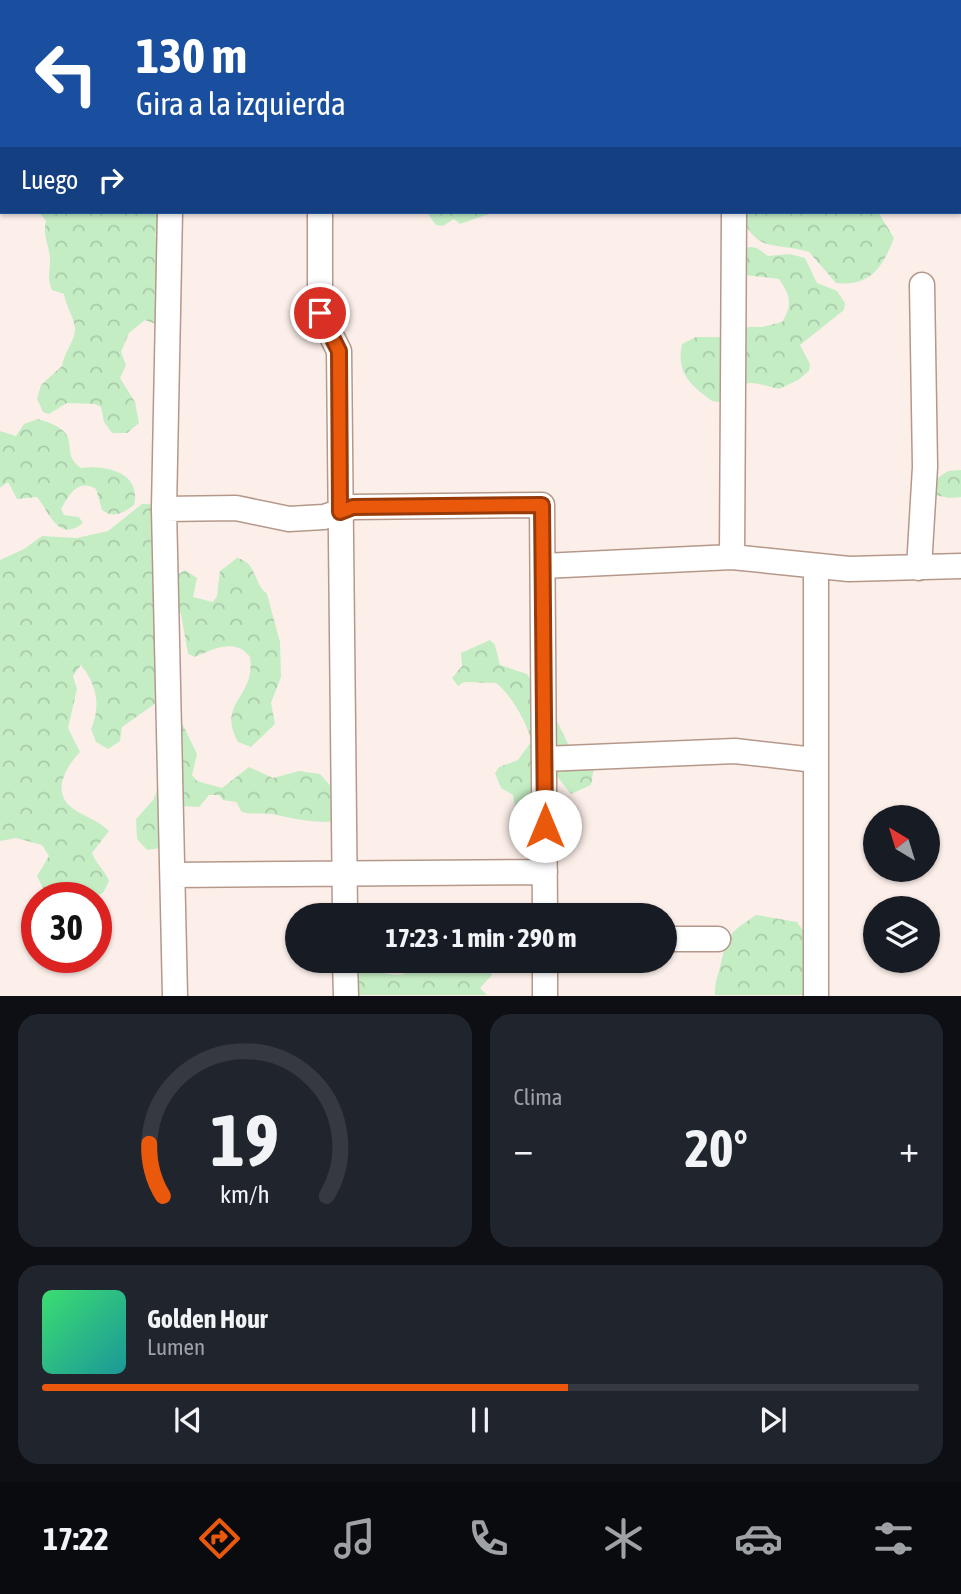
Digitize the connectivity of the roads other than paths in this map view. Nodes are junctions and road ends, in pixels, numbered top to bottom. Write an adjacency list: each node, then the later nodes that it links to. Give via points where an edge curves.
1 (170, 214): 5 (street)
2 (320, 214): 6 (street, via 320,313 339,351)
3 (734, 214): 7 (street)
4 (922, 285): 11 (street, via 925,467)
5 (164, 509): 6 (street, via 236,508 289,519); 15 (street)
6 (340, 512): 8 (street, via 353,507 542,505); 16 (street)
7 (732, 557): 8 (street); 9 (street)
8 (543, 566): 12 (street)
9 (816, 566): 11 (street); 13 (street)
10 (961, 566): 11 (street)
11 (919, 568)
12 (544, 759): 13 (street, via 735,751); 14 (street)
13 (815, 760): 26 (street)
14 (545, 872): 16 (street); 18 (street)
15 (173, 875): 16 (street); 23 (street)
16 (344, 875): 17 (street)
17 (345, 903)
18 (545, 903)
19 (677, 939): 20 (street)
20 (718, 939)
21 (345, 973): 24 (street)
22 (545, 973): 25 (street)
23 (176, 996)
24 (346, 996)
25 (545, 996)
26 (816, 996)

